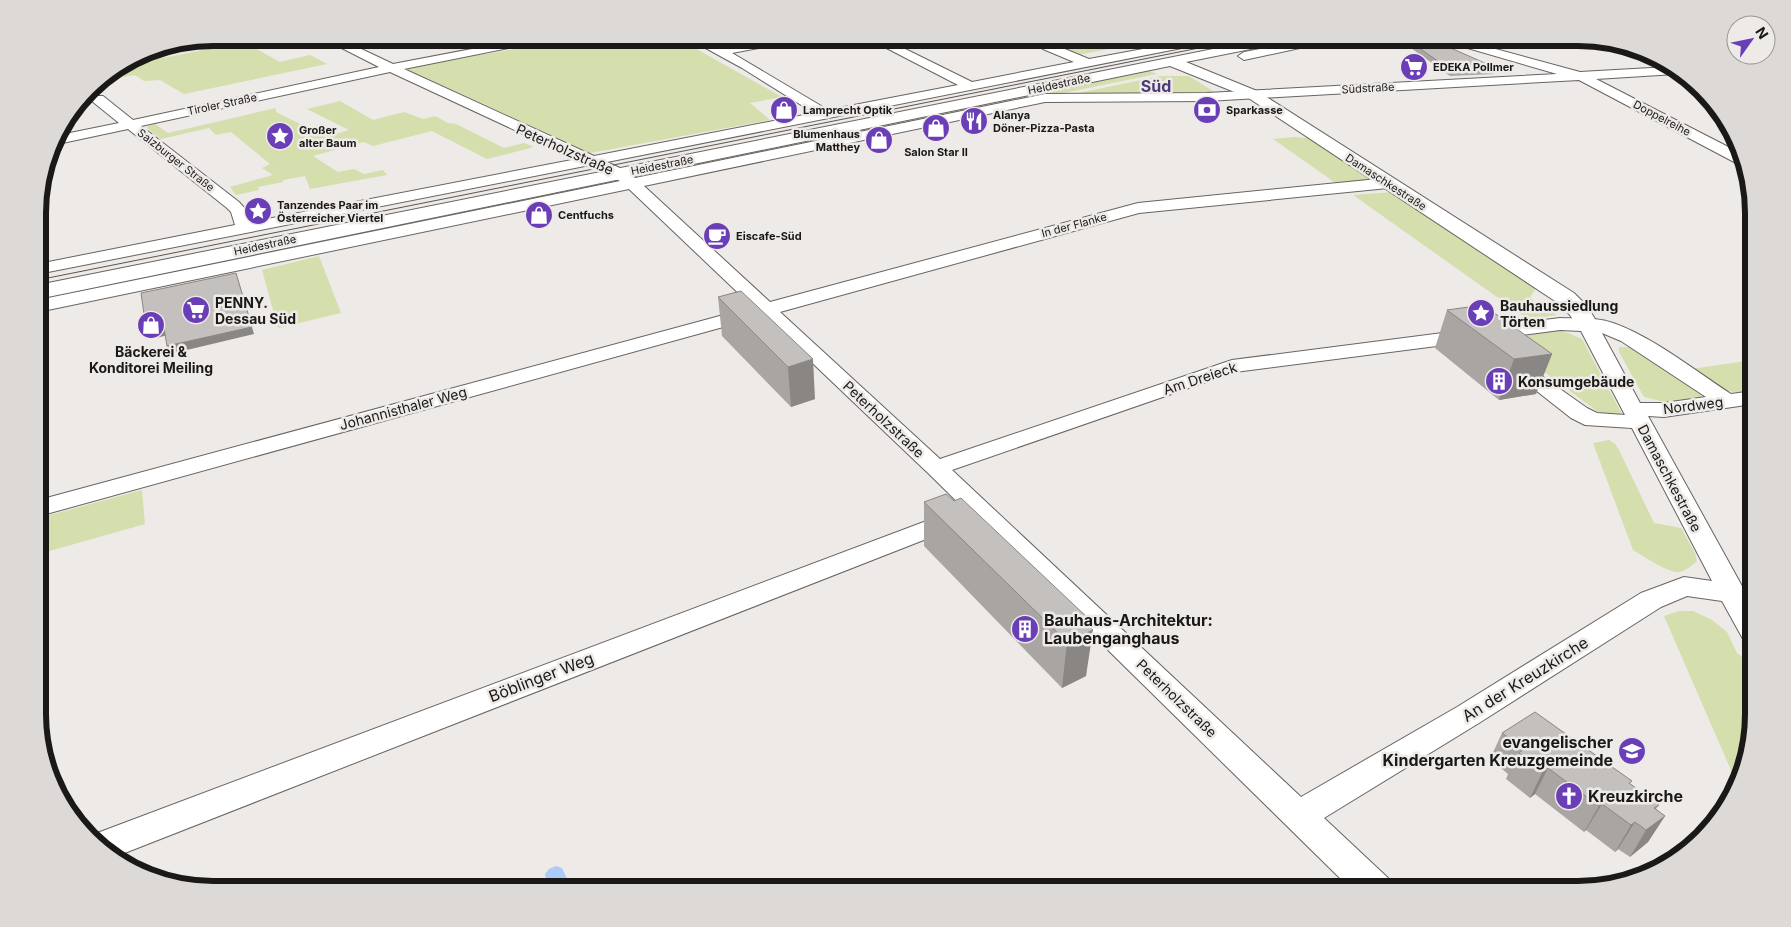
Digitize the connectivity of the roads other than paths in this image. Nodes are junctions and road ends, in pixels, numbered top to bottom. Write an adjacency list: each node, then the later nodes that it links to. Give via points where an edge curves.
1 (892, 46): 18 (street)
2 (1046, 46): 14 (street)
3 (1174, 46): 14 (street, Heidestraße)
4 (1242, 46): 13 (street, Heidestraße)
5 (1292, 46): 12 (street)
6 (1473, 46): 17 (street)
7 (348, 47): 15 (street, Peterholzstraße)
8 (499, 47): 15 (street, Tiroler Straße)
9 (712, 47): 11 (street)
10 (741, 47): 11 (street)
11 (721, 51): 22 (street)
12 (1244, 56)
13 (1171, 60): 19 (street, Damaschkestraße); 27 (street, Heidestraße)
14 (1087, 63): 18 (street, Heidestraße)
15 (390, 68): 23 (street, Tiroler Straße); 26 (street, Peterholzstraße)
16 (1667, 71): 17 (street, Südstraße)
17 (1583, 77): 19 (street, Südstraße); 25 (street, Doppelreihe)
18 (970, 86): 22 (street, Heidestraße)
19 (1252, 94): 20 (street, Südstraße, via 1190,98); 28 (street, Damaschkestraße)
20 (1063, 98): 27 (street, Heidestraße, via 1036,100)
21 (98, 99): 23 (street, Salzburger Straße)
22 (825, 114): 26 (street, Heidestraße)
23 (130, 124): 24 (street, Tiroler Straße); 29 (street, Salzburger Straße, via 233,205 239,211)
24 (63, 139)
25 (1735, 157)
26 (589, 161): 27 (street, Peterholzstraße); 29 (street, Heidestraße)
27 (626, 179): 31 (street, Heidestraße); 32 (street, Heidestraße); 33 (street, Peterholzstraße)
28 (1388, 183): 33 (street, In der Flanke, via 1138,208); 34 (street, Damaschkestraße, via 1566,298)
29 (244, 228): 30 (street, Heidestraße)
30 (47, 267)
31 (47, 290)
32 (47, 304)
33 (767, 310): 39 (street, Peterholzstraße); 40 (street, Johannisthaler Weg)
34 (1586, 324): 35 (street, Am Dreieck, via 1560,324); 37 (street, via 1605,327 1628,337); 38 (street, Damaschkestraße)
35 (1474, 335): 38 (street, via 1593,420); 39 (street, Am Dreieck, via 1232,366)
36 (1745, 398): 37 (street, Nordweg)
37 (1727, 401): 38 (street, Nordweg)
38 (1637, 416): 42 (street, Damaschkestraße)
39 (936, 468): 41 (street, Peterholzstraße)
40 (46, 506)
41 (978, 509): 44 (street, Peterholzstraße); 45 (street, Böblinger Weg)
42 (1732, 593): 43 (street, Damaschkestraße); 44 (street, An der Kreuzkirche, via 1684,586 1651,600 1468,715)
43 (1745, 617)
44 (1299, 815): 46 (street, Peterholzstraße)
45 (109, 844)
46 (1366, 880)

